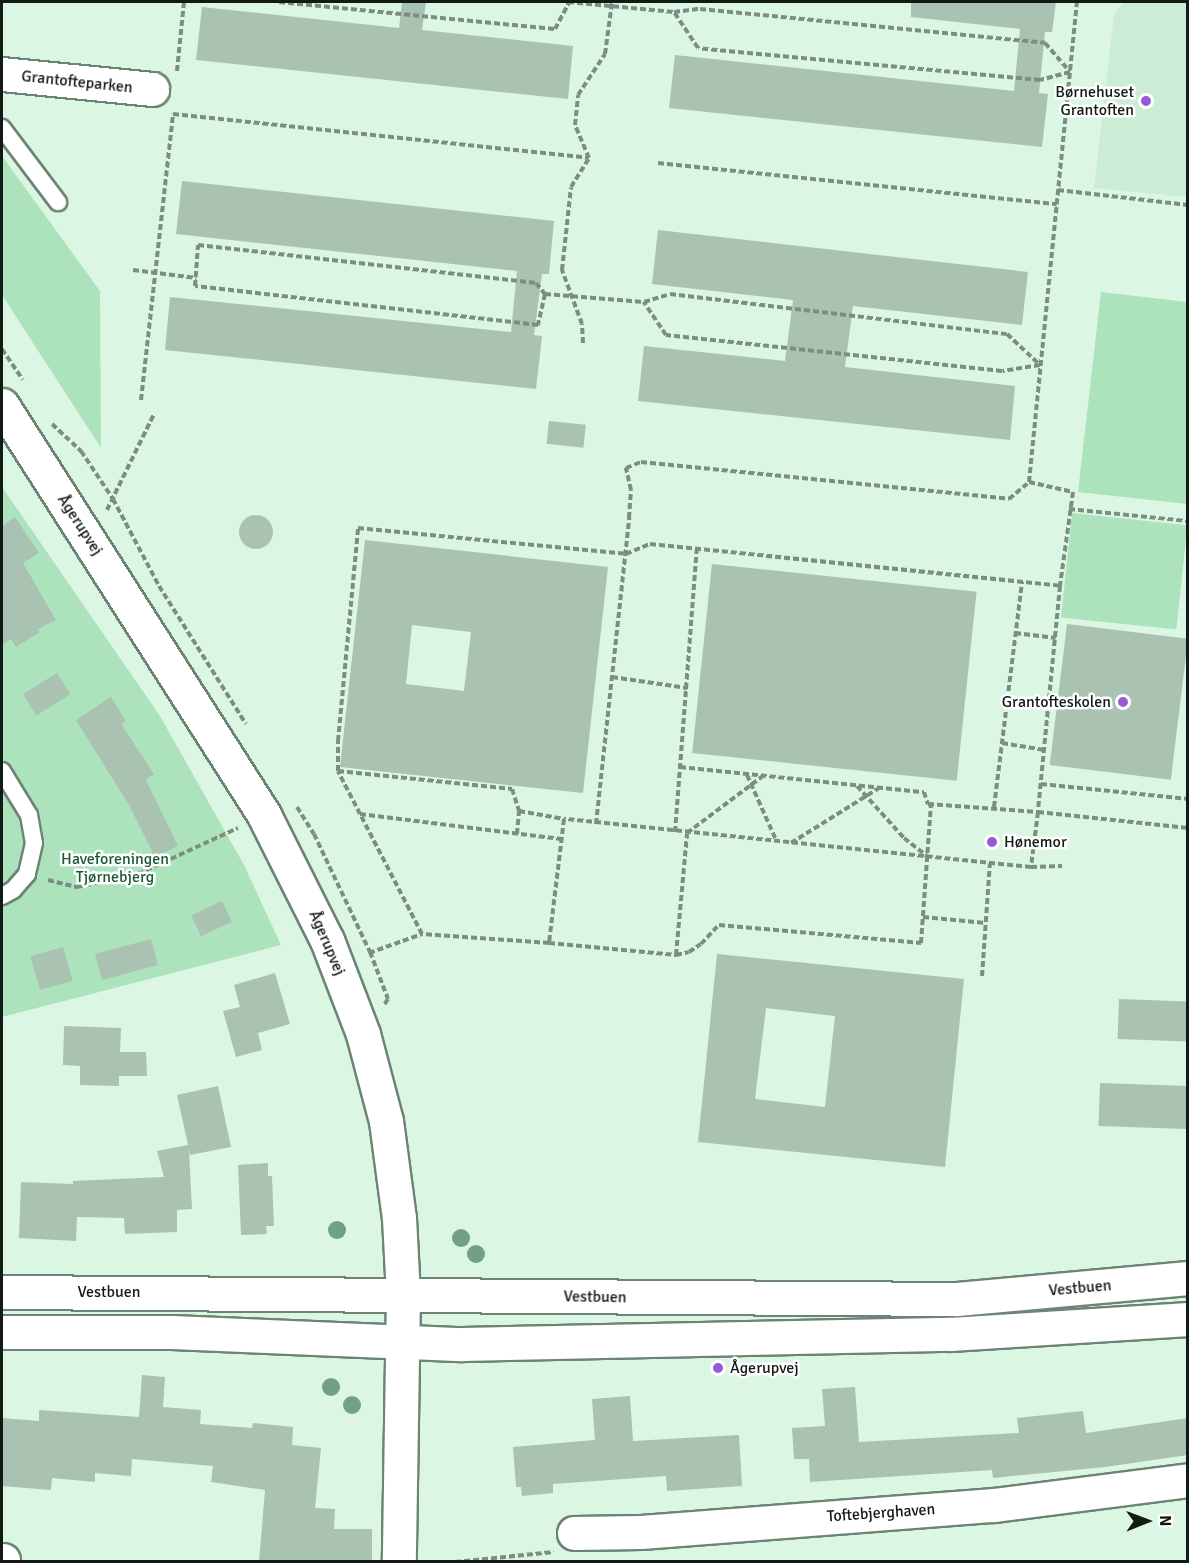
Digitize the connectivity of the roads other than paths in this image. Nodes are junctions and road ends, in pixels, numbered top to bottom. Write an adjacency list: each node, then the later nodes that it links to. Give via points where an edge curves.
1 (2, 74): 2 (street, Grantofteparken)
2 (167, 91)
3 (2, 128): 4 (lane)
4 (58, 202)
5 (2, 405): 10 (street, Ågerupvej, via 264,815 300,882 364,1036 386,1121 399,1218)
6 (2, 771): 7 (lane, via 28,815 34,843 27,874)
7 (2, 896)
8 (1188, 1278): 10 (street, Vestbuen, via 957,1299)
9 (2, 1292): 10 (street, Vestbuen)
10 (403, 1294): 13 (street, Ågerupvej)
11 (1188, 1319): 13 (street, via 951,1334 472,1344)
12 (2, 1332): 13 (street, via 172,1332)
13 (402, 1342): 16 (street, Ågerupvej)
14 (1188, 1480): 15 (street, Toftebjerghaven, via 994,1505 641,1532)
15 (574, 1533)
16 (399, 1562)

